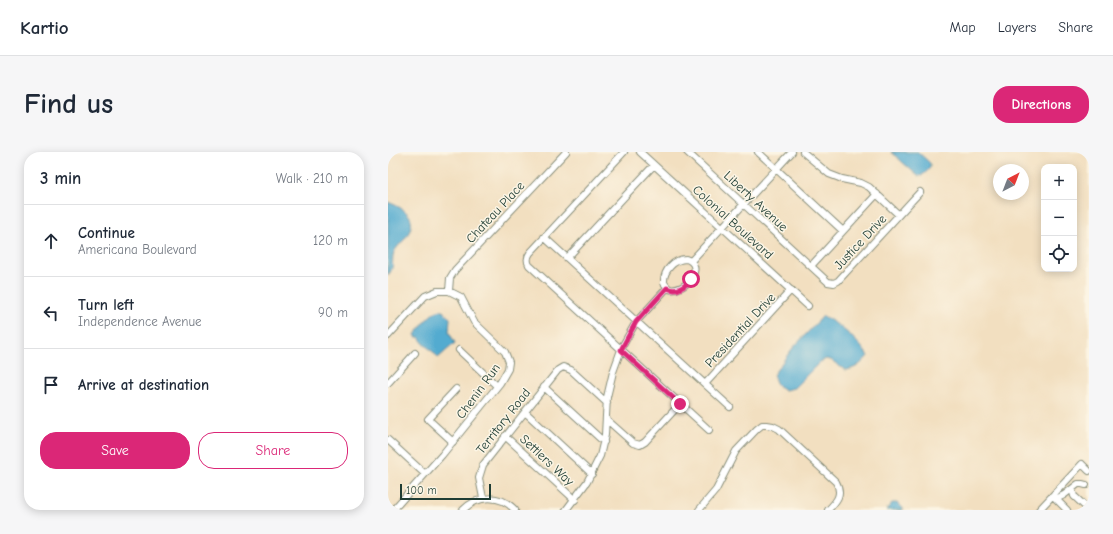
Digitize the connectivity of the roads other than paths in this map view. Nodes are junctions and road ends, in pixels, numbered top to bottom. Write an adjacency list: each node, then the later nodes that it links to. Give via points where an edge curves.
1 (566, 152): 22 (street, Chateau Place, via 455,270 450,278)
2 (624, 152): 16 (street)
3 (687, 152): 12 (street, Liberty Avenue)
4 (758, 152): 9 (street)
5 (792, 152): 9 (street)
6 (803, 152): 11 (street, via 829,174 864,184)
7 (644, 153): 8 (street, Colonial Boulevard)
8 (654, 165): 14 (street, Colonial Boulevard); 17 (street)
9 (776, 169): 12 (street); 15 (street)
10 (920, 192): 13 (street, Justice Drive)
11 (877, 194): 13 (street); 15 (street)
12 (744, 205): 14 (street); 19 (street, Liberty Avenue)
13 (899, 215): 19 (street, Justice Drive, via 837,282 828,282)
14 (723, 227): 18 (street); 21 (street, Colonial Boulevard)
15 (843, 231): 19 (street)
16 (544, 237): 17 (street); 27 (street, via 529,255 529,265)
17 (567, 258): 24 (street)
18 (691, 261): 20 (street, via 680,260 669,268 664,280); 20 (street, via 694,274 688,283 678,290)
19 (810, 266)
20 (667, 288): 24 (street)
21 (791, 290): 23 (street, Colonial Boulevard); 30 (street, Presidential Drive)
22 (449, 291): 25 (street, via 437,291 425,296); 31 (street, Chenin Run, via 461,297 474,322 507,354 508,369)
23 (808, 306)
24 (636, 322): 27 (street); 30 (street)
25 (388, 336)
26 (459, 350): 31 (street)
27 (621, 350): 34 (street, via 613,372); 35 (street)
28 (415, 353): 29 (street)
29 (388, 383)
30 (705, 384): 36 (street)
31 (497, 386): 42 (street, Chenin Run)
32 (544, 387): 34 (street, Territory Road, via 563,367 571,370); 37 (street, Territory Road); 43 (street)
33 (456, 389): 42 (street, via 428,419)
34 (607, 403): 38 (street)
35 (680, 404): 38 (street, via 640,445 633,443); 39 (street)
36 (730, 407)
37 (525, 412): 40 (street, Territory Road); 46 (street)
38 (606, 419): 43 (street)
39 (709, 430)
40 (505, 436): 49 (street, Territory Road, via 481,469); 51 (street, Settlers Way)
41 (388, 440): 45 (street)
42 (453, 442): 45 (street, Chenin Run)
43 (604, 442): 46 (street)
44 (1089, 470): 50 (street, via 1082,464)
45 (425, 474): 52 (street, Chenin Run)
46 (592, 474): 51 (street)
47 (1086, 486): 48 (street, via 1078,484)
48 (1072, 489): 50 (street); 61 (street, via 1074,496)
49 (483, 498): 53 (street); 54 (street, via 500,499)
50 (1056, 499): 58 (street); 59 (street); 60 (street)
51 (574, 500): 55 (street)
52 (393, 510)
53 (463, 510)
54 (515, 510)
55 (566, 510)
56 (699, 510): 57 (street, via 716,490 739,448 758,428 767,424 779,429 836,482 840,492)
57 (828, 510)
58 (1040, 510)
59 (1067, 510)
60 (1072, 510)
61 (1088, 510)

